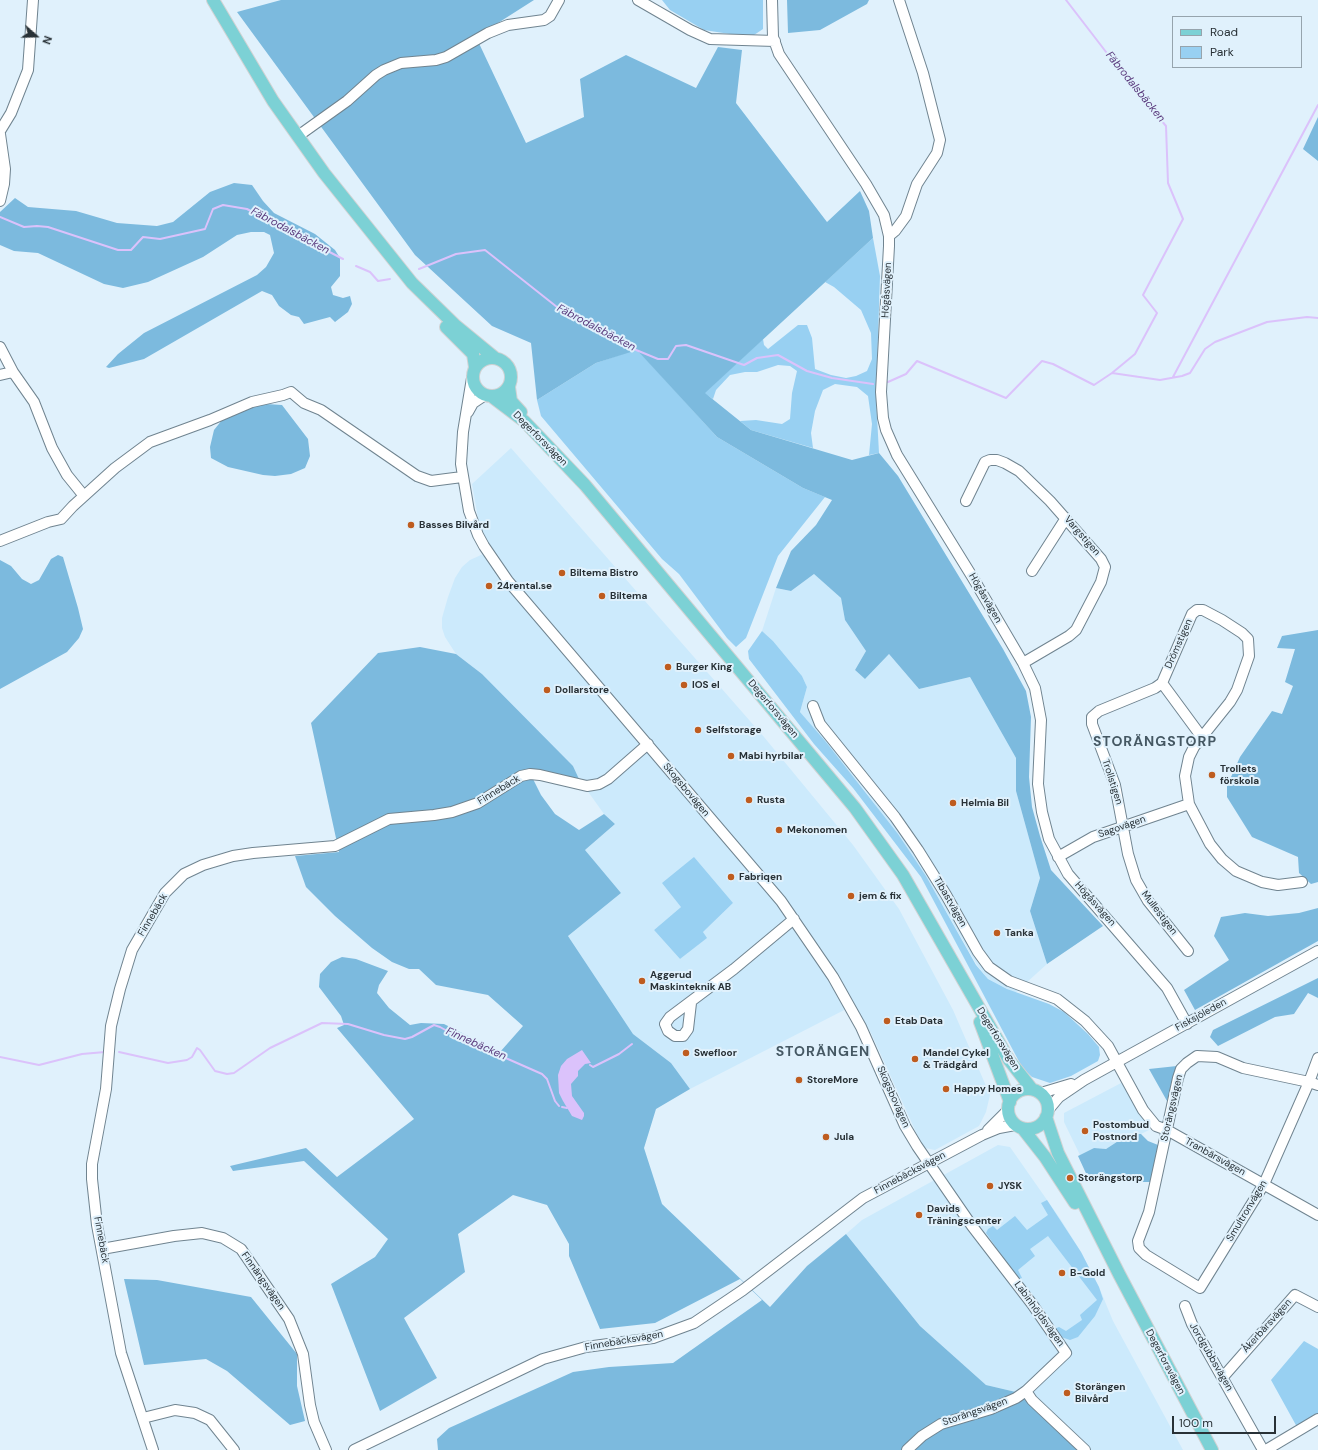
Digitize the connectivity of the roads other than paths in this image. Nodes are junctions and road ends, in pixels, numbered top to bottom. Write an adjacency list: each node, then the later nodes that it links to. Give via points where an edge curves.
1 (33, 0): 8 (street, via 28,70 11,113)
2 (213, 0): 9 (main road, via 251,65)
3 (558, 0): 9 (street, via 550,16 544,20 508,25 488,33 446,57 401,64 384,70 347,101)
4 (638, 0): 7 (street, via 710,39)
5 (772, 0): 7 (street)
6 (899, 0): 11 (street, via 921,65 940,140 937,153 917,184 906,216)
7 (775, 41): 11 (street, Högåsvägen, via 784,63 880,208)
8 (0, 132): 10 (street, via 5,169)
9 (298, 136): 12 (main road, via 412,283)
10 (0, 201)
11 (889, 236): 28 (street, Högåsvägen, via 881,392 886,430 897,455 956,548)
12 (431, 302): 14 (main road); 16 (main road, via 436,316 472,354)
13 (0, 347): 15 (street)
14 (495, 358): 16 (main road, via 484,359); 18 (main road, via 502,360 509,368 511,376)
15 (13, 372): 17 (street); 23 (street, via 34,402 52,448 67,475)
16 (474, 372): 19 (main road, via 476,388); 20 (street, Skogsbovägen)
17 (0, 375)
18 (508, 387): 19 (main road, via 500,394); 22 (main road, Degerforsvägen, via 515,406 552,443)
19 (488, 396): 20 (street, Skogsbovägen, via 473,403); 22 (main road, Degerforsvägen, via 524,421)
20 (465, 420): 21 (street, Skogsbovägen)
21 (462, 477): 23 (street, via 431,481 417,476 291,392 252,402 150,442 115,468); 32 (street, Skogsbovägen, via 469,511 478,535 495,563)
22 (584, 485): 40 (main road, Degerforsvägen, via 860,814 903,875)
23 (84, 496): 26 (street, via 61,519)
24 (966, 501): 25 (street, Vargstigen, via 981,467 990,460 997,460 1019,471)
25 (1066, 518): 27 (street); 28 (street, Vargstigen, via 1101,559 1105,567 1104,574 1090,607 1076,630 1067,638)
26 (0, 541)
27 (1032, 571)
28 (1023, 663): 35 (street, Högåsvägen, via 1039,703 1041,720 1038,790 1049,839)
29 (1162, 683): 31 (street); 31 (street, Drömstigen, via 1192,614 1197,610 1203,610 1222,620 1248,639 1249,656 1243,678 1230,702); 34 (street, Trollstigen, via 1099,711 1092,717 1092,724 1115,785)
30 (813, 706): 44 (street, Tibastvägen, via 820,724 895,817 918,850 988,967 1009,980 1047,994 1069,1007 1098,1034)
31 (1201, 736): 33 (street, Drömstigen, via 1186,766)
32 (648, 744): 37 (street, Skogsbovägen); 57 (street, Finnebäck, via 608,779 593,786 540,775 520,776 490,797 452,812 389,818 335,846 233,856 192,870 175,881 132,950 111,1026 106,1089 92,1164)
33 (1189, 804): 34 (street, Sagovägen); 36 (street, Drömstigen, via 1210,844 1236,872 1248,878 1278,885)
34 (1123, 826): 35 (street, Sagovägen, via 1093,836); 38 (street, Mullestigen, via 1130,862 1141,890)
35 (1058, 857): 42 (street, Högåsvägen, via 1068,874 1167,988)
36 (1302, 882)
37 (794, 919): 41 (street); 53 (street, Skogsbovägen, via 833,977 861,1027 906,1128)
38 (1188, 951)
39 (1318, 951): 42 (street, Fisksjöleden)
40 (966, 988): 47 (main road, Degerforsvägen, via 1009,1060); 48 (main road, Degerforsvägen)
41 (691, 1003)
42 (1187, 1024): 44 (street, Fisksjöleden)
43 (1318, 1058): 46 (street, Smultronvägen)
44 (1117, 1061): 45 (street, Fisksjöleden); 51 (street, Tranbärsvägen, via 1143,1110 1156,1126)
45 (1084, 1080): 47 (street, Fisksjöleden); 49 (street, Fisksjöleden, via 1059,1097)
46 (1313, 1083): 51 (street, Storängsvägen, via 1256,1072 1217,1057 1197,1056 1181,1069); 54 (street, Smultronvägen)
47 (1036, 1091): 48 (main road, via 1017,1094); 49 (main road, via 1046,1099)
48 (1009, 1106): 50 (main road, via 1010,1118); 52 (street, Finnebäcksvägen)
49 (1047, 1113): 50 (main road, via 1037,1127); 58 (main road, Degerforsvägen, via 1058,1153)
50 (1019, 1127): 52 (street, Finnebäcksvägen, via 999,1128); 58 (main road, Degerforsvägen, via 1064,1184)
51 (1167, 1130): 54 (street, Tranbärsvägen); 56 (street, Storängsvägen, via 1149,1212)
52 (979, 1137): 53 (street, Finnebäcksvägen)
53 (929, 1163): 62 (street, Labinhöjdsvägen, via 1066,1353); 68 (street, Finnebäcksvägen, via 852,1206 743,1290 694,1323 653,1338 580,1348 543,1359)
54 (1264, 1184): 55 (street, Tranbärsvägen); 56 (street, Smultronvägen, via 1200,1288 1146,1255 1139,1248)
55 (1318, 1215)
56 (1138, 1241)
57 (102, 1250): 63 (street, Finnebäck, via 121,1353); 67 (street, Finnängsvägen, via 202,1233 223,1238 241,1249 289,1320 303,1354 314,1422)
58 (1118, 1274): 71 (main road, Degerforsvägen)
59 (1185, 1306): 61 (street, Jordgubbsvägen, via 1192,1324)
60 (1318, 1308): 61 (street, Åkerbärsvägen, via 1295,1296)
61 (1223, 1377): 72 (street, Jordgubbsvägen)
62 (1026, 1392): 69 (street, Storängsvägen, via 998,1406 941,1424 922,1436); 70 (street)
63 (143, 1418): 65 (street, Finnebäck); 66 (street, via 175,1410 199,1414 217,1427)
64 (1318, 1419): 73 (street)
65 (153, 1450)
66 (234, 1450)
67 (326, 1450)
68 (354, 1450)
69 (907, 1450)
70 (1085, 1450)
71 (1212, 1450)
72 (1263, 1450)
73 (1266, 1450)

